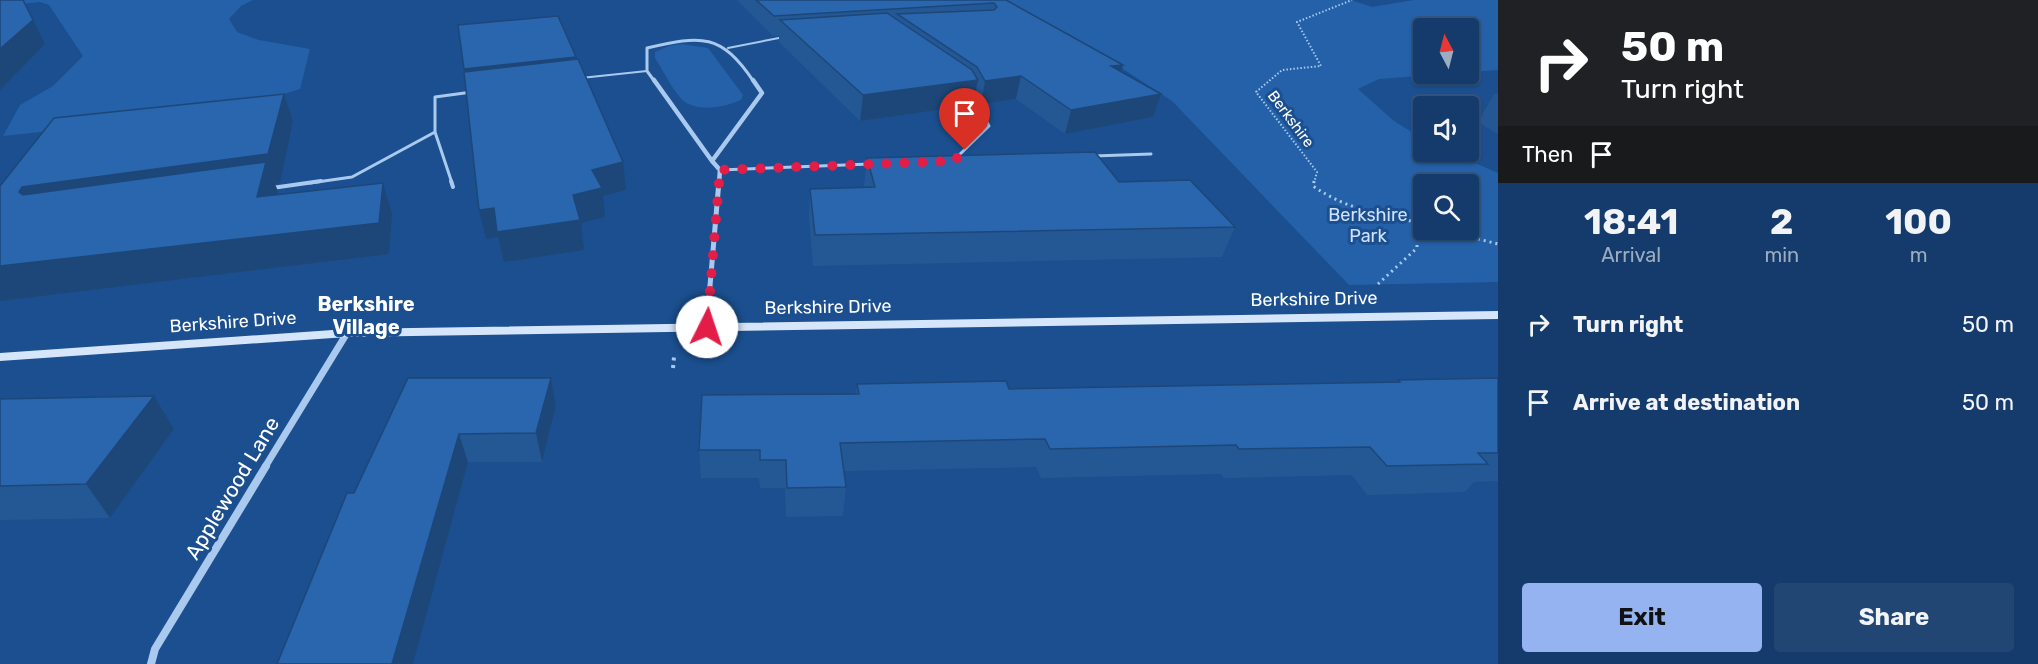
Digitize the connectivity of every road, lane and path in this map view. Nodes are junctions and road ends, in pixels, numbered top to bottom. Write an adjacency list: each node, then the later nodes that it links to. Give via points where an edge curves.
1 (1352, 0): 17 (path, Berkshire, via 1297,22 1321,66 1282,70 1256,92 1317,172 1313,186 1333,202 1372,216)
2 (786, 37): 3 (lane)
3 (728, 48): 4 (street, via 679,40 647,48); 11 (street, via 762,93)
4 (647, 70): 5 (lane); 11 (street)
5 (574, 79)
6 (482, 91): 8 (lane, via 435,97)
7 (971, 92): 12 (lane, via 989,126 954,161)
8 (435, 132): 15 (lane); 16 (lane, via 352,177)
9 (1151, 154): 10 (lane)
10 (1093, 156)
11 (712, 160): 14 (street)
12 (965, 161)
13 (872, 164): 14 (lane)
14 (720, 170): 23 (street)
15 (453, 187)
16 (272, 188)
17 (1413, 222)
18 (1479, 239): 20 (path)
19 (1417, 240): 21 (path, via 1417,248)
20 (1498, 244)
21 (1378, 284)
22 (1498, 315): 23 (street, Berkshire Drive)
23 (707, 327): 24 (street, Berkshire Drive)
24 (347, 333): 25 (street, Berkshire Drive); 26 (street, Applewood Lane, via 155,649)
25 (0, 357)
26 (151, 664)

